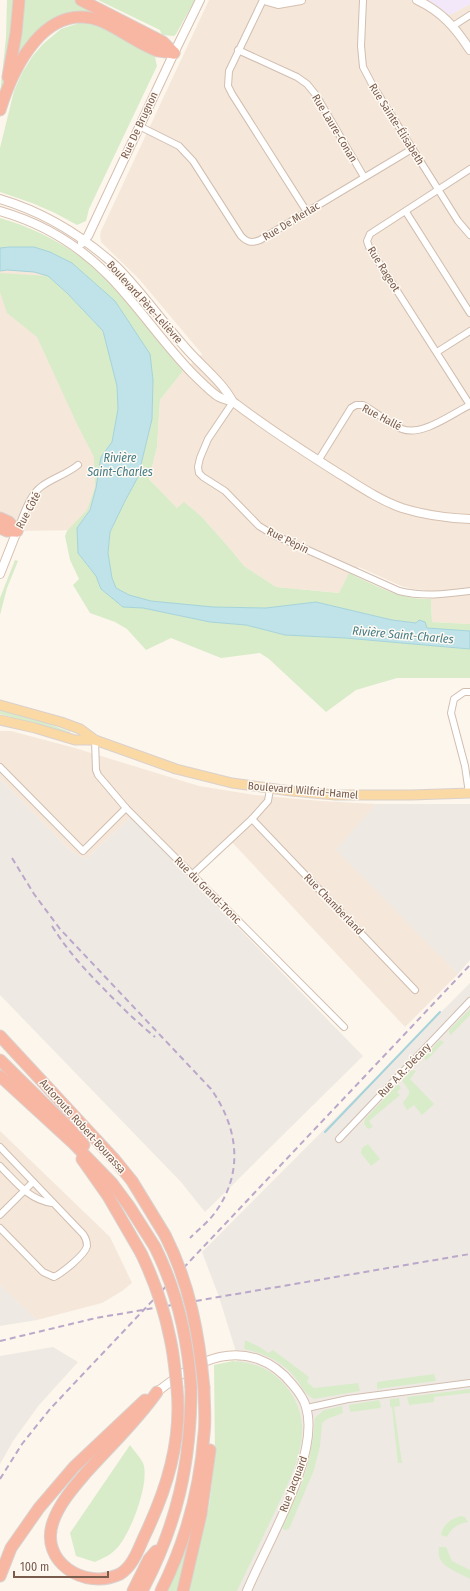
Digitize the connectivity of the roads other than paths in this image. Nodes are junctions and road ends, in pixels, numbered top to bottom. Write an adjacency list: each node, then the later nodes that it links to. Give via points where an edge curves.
1 (18, 0): 13 (highway, via 16,34)
2 (81, 0): 12 (highway, via 163,42)
3 (200, 0): 12 (main road, Rue De Brugnon)
4 (263, 0): 5 (main road, via 278,4); 10 (street)
5 (301, 0)
6 (363, 0): 16 (street, Rue Sainte-Élisabeth, via 361,46 364,67)
7 (417, 0): 9 (main road)
8 (470, 15): 9 (street)
9 (453, 26): 11 (main road)
10 (238, 50): 18 (street, Rue Laure-Conan, via 307,84); 22 (street, via 228,86)
11 (470, 50)
12 (174, 53): 13 (highway, via 158,51 92,18 68,19 58,22 32,44 14,73); 15 (main road, Rue De Brugnon)
13 (5, 95): 14 (highway)
14 (0, 110)
15 (139, 126): 22 (street, Rue De Merlac, via 179,146 193,161 246,241 252,243 260,240); 25 (main road, Rue De Brugnon)
16 (412, 149): 18 (street, Rue De Merlac); 19 (street, Rue Sainte-Élisabeth)
17 (470, 169): 19 (street, Rue Rageot)
18 (364, 177): 22 (street, Rue De Merlac)
19 (438, 190): 23 (street, Rue Rageot); 24 (street, Rue Sainte-Élisabeth)
20 (0, 199): 25 (main road, Boulevard Père-Lelièvre, via 37,213)
21 (0, 211): 26 (main road, Boulevard Père-Lelièvre, via 43,227)
22 (307, 212)
23 (406, 212): 27 (street); 29 (street, Rue Rageot, via 370,234 367,241)
24 (470, 235)
25 (85, 240): 26 (main road, Rue De Brugnon); 30 (main road, Boulevard Père-Lelièvre, via 117,268 184,346 225,388)
26 (78, 249): 30 (main road, Boulevard Père-Lelièvre, via 109,276 194,375 218,397)
27 (470, 313)
28 (470, 331): 29 (street)
29 (437, 352): 31 (street, Rue Rageot)
30 (234, 402): 32 (main road, Boulevard Père-Lelièvre); 39 (street, Rue Pépin, via 208,438 198,464 199,473 225,490 259,526 280,538 399,591 424,595)
31 (470, 405): 32 (street, Rue Hallé, via 427,427 414,430 401,428 363,405 356,405 351,408)
32 (318, 461): 35 (main road, Boulevard Père-Lelièvre, via 368,492 400,508 435,516)
33 (78, 465): 37 (street, Rue Côté, via 42,486 35,493)
34 (0, 518): 37 (highway, via 10,522)
35 (470, 519)
36 (0, 528): 37 (highway)
37 (17, 531): 38 (main road, Rue Côté)
38 (0, 574)
39 (470, 591)
40 (470, 692): 46 (street, via 464,692 454,699 451,713)
41 (0, 705): 43 (main road, Boulevard Wilfrid-Hamel, via 80,729)
42 (0, 720): 43 (main road, Boulevard Wilfrid-Hamel, via 74,740)
43 (95, 740): 45 (main road, Boulevard Wilfrid-Hamel, via 194,774); 47 (street, Rue du Grand-Tronc, via 98,775)
44 (0, 767): 47 (street, via 83,851)
45 (270, 789): 46 (main road, Boulevard Wilfrid-Hamel, via 343,795); 48 (street, via 268,801)
46 (470, 793)
47 (126, 808): 49 (street, Rue du Grand-Tronc)
48 (252, 819): 49 (street); 50 (street, Rue Chamberland)
49 (193, 874): 52 (street, Rue du Grand-Tronc)
50 (415, 990)
51 (470, 1001): 58 (street, Rue A.R.-Décary)
52 (344, 1027)
53 (0, 1036): 57 (highway, Autoroute Robert-Bourassa)
54 (0, 1051): 57 (highway, via 36,1086)
55 (0, 1060): 62 (highway, via 84,1144)
56 (0, 1076): 59 (highway, Autoroute Robert-Bourassa)
57 (86, 1127): 69 (highway, Autoroute Robert-Bourassa, bridge, via 132,1181 165,1235 182,1272 193,1310)
58 (339, 1139)
59 (73, 1143): 62 (highway, Autoroute Robert-Bourassa); 70 (highway, bridge, via 141,1253 156,1287 167,1322 173,1356 178,1428 171,1467 159,1504 135,1558 112,1579 93,1582 74,1577 56,1559 50,1534 53,1522 74,1486 147,1407)
60 (0, 1148): 63 (street)
61 (0, 1166): 64 (street)
62 (105, 1175): 72 (highway, Autoroute Robert-Bourassa, bridge, via 129,1206 155,1247 167,1272 187,1348 191,1388 186,1467)
63 (33, 1182): 64 (street); 65 (street)
64 (24, 1191): 65 (street, via 33,1198); 66 (street)
65 (52, 1203): 67 (street, via 84,1234 87,1246 85,1252 60,1274 54,1276 43,1272)
66 (0, 1215)
67 (0, 1228)
68 (470, 1383): 71 (street, via 363,1397)
69 (207, 1388): 76 (highway, Autoroute Robert-Bourassa, via 203,1445 191,1516 182,1546); 77 (highway, via 211,1431 207,1481)
70 (157, 1392): 71 (main road, Rue Jacquard, via 198,1364 237,1355 252,1357 276,1368 295,1387); 73 (highway, via 126,1416 57,1486 20,1533)
71 (307, 1408): 78 (main road, Rue Jacquard, via 308,1439 302,1466)
72 (166, 1538): 74 (highway, via 149,1559); 75 (highway, Autoroute Robert-Bourassa)
73 (0, 1576)
74 (133, 1591)
75 (142, 1591)
76 (161, 1591)
77 (183, 1591)
78 (247, 1591)

